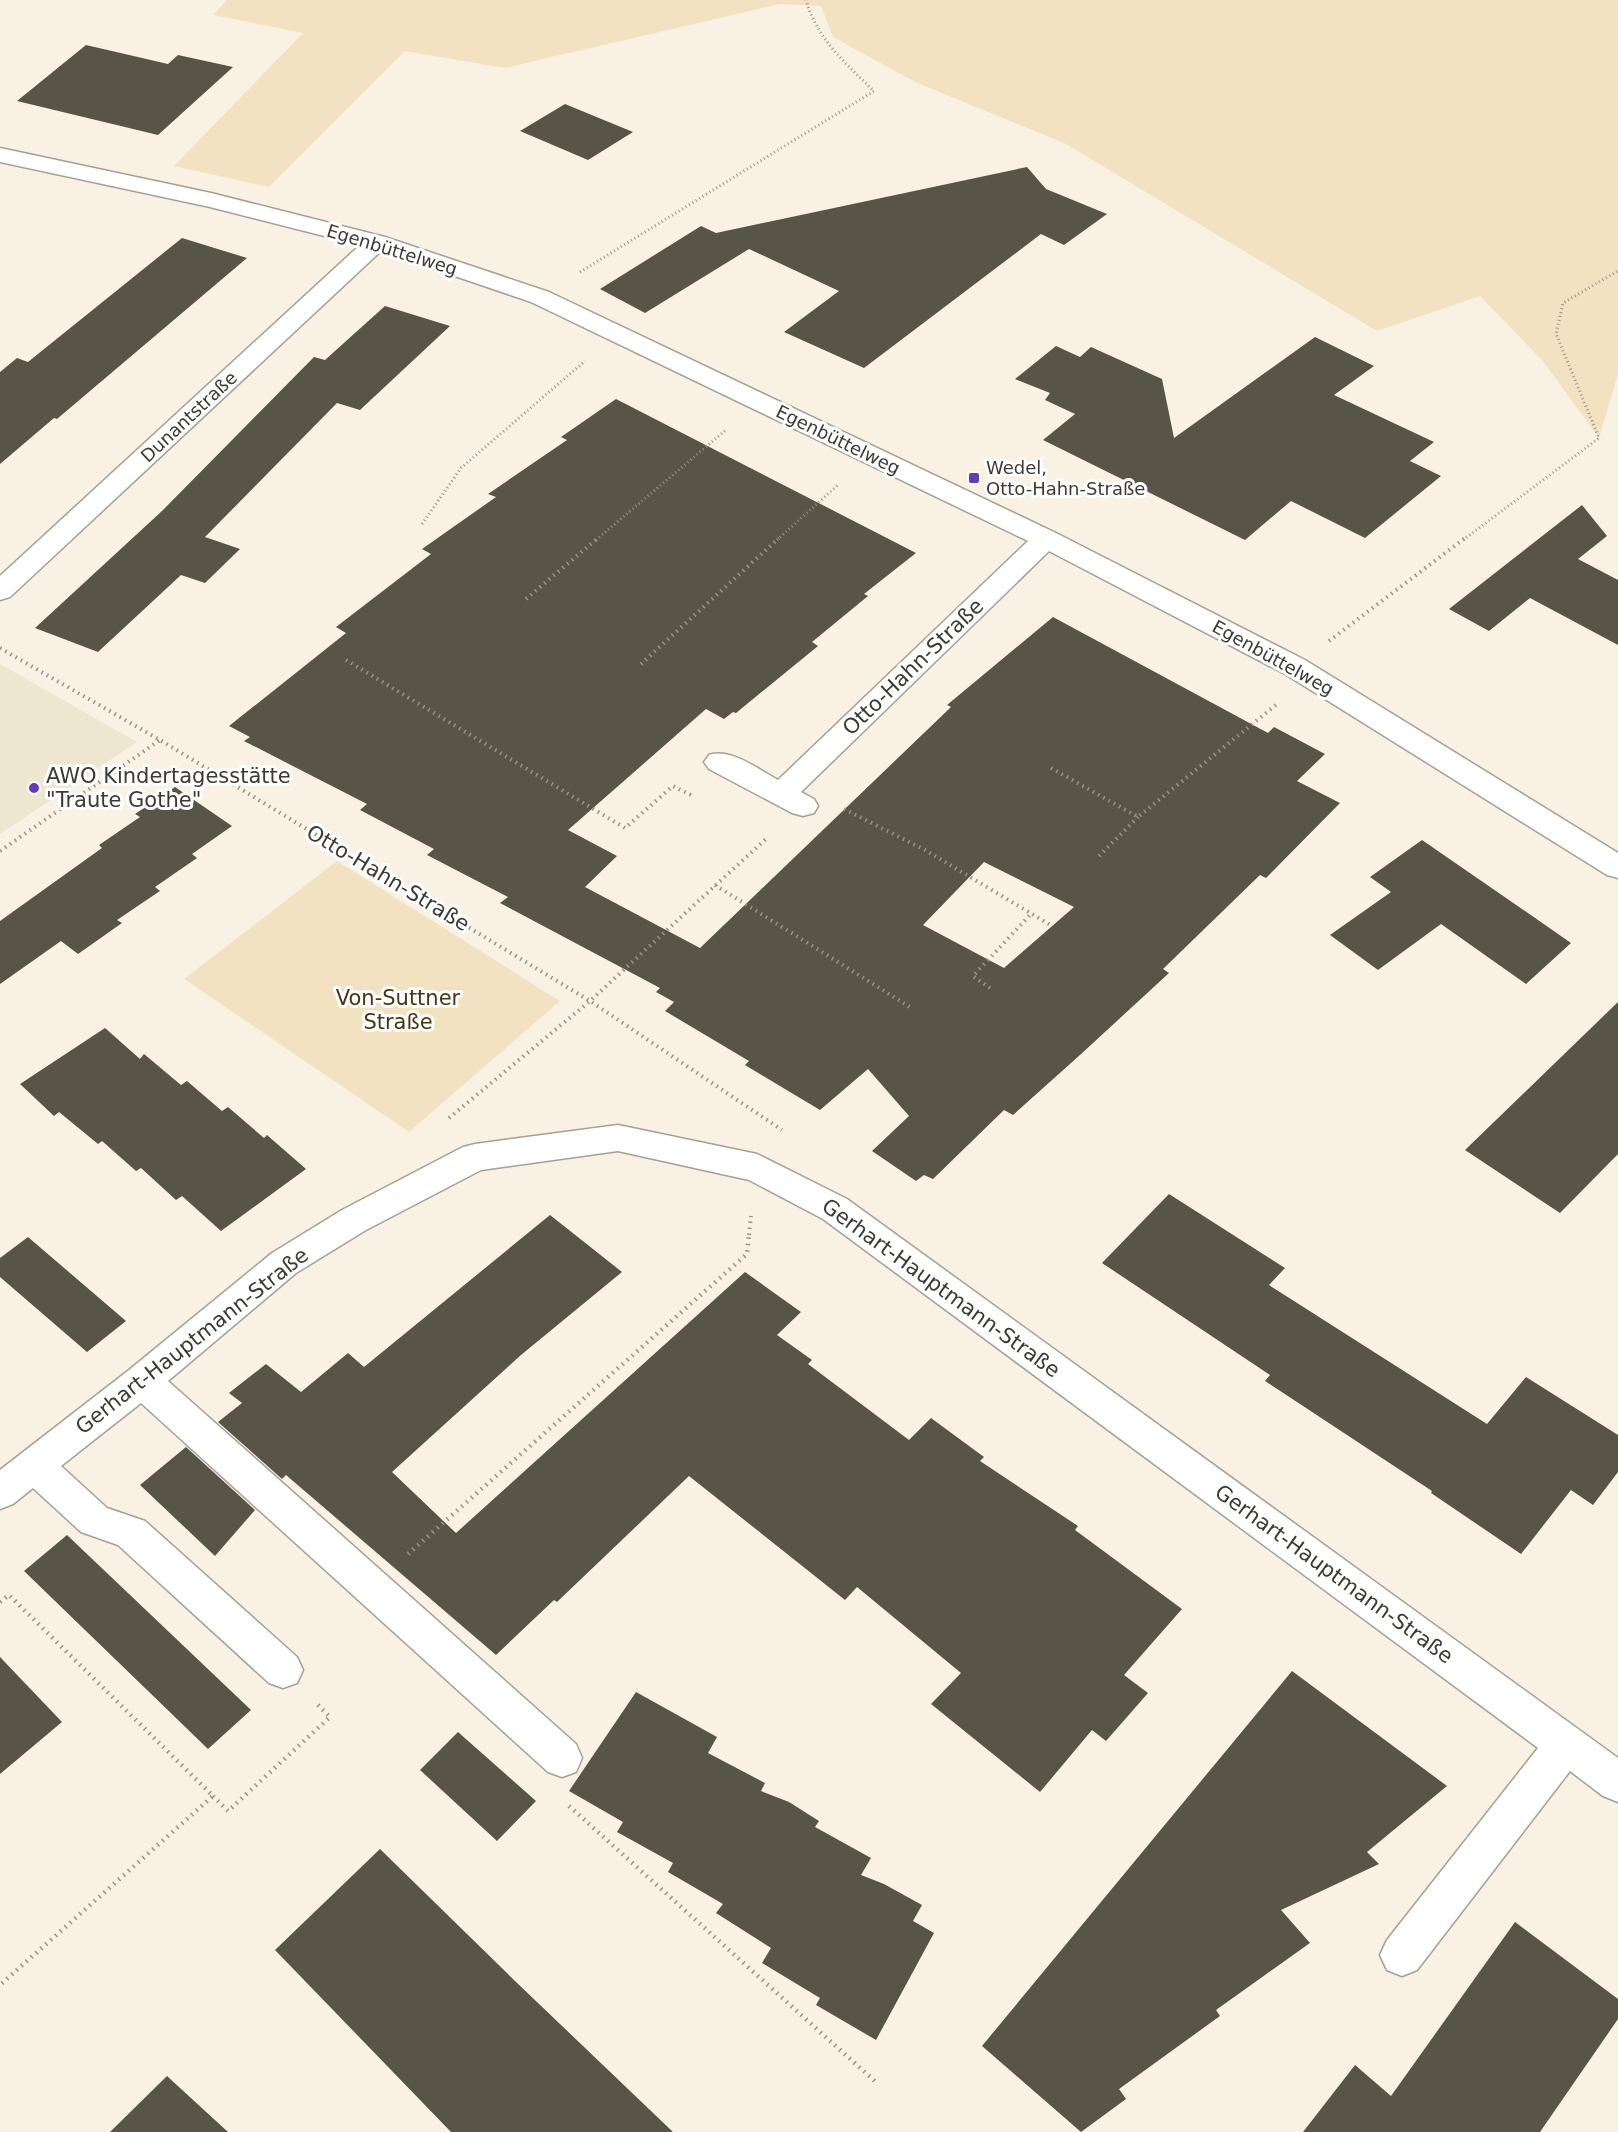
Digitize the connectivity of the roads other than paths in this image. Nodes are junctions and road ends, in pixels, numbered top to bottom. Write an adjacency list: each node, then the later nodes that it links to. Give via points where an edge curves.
1 (0, 155): 2 (street, Egenbüttelweg, via 211,200)
2 (377, 242): 3 (street, Egenbüttelweg, via 540,297); 4 (street, Dunantstraße)
3 (1046, 539): 5 (street, Otto-Hahn-Straße, via 792,794); 6 (street, Egenbüttelweg, via 1303,672)
4 (0, 591)
5 (719, 762)
6 (1618, 867)
7 (142, 1380): 8 (street, Gerhart-Hauptmann-Straße); 11 (street, Gerhart-Hauptmann-Straße, via 284,1263 354,1220 475,1157 618,1138 757,1168 835,1209); 12 (street)
8 (34, 1465): 9 (street, Gerhart-Hauptmann-Straße); 10 (street, via 94,1520 131,1533)
9 (0, 1492)
10 (283, 1670)
11 (1566, 1744): 13 (street, Gerhart-Hauptmann-Straße); 14 (street)
12 (562, 1758)
13 (1618, 1782)
14 (1402, 1955)

